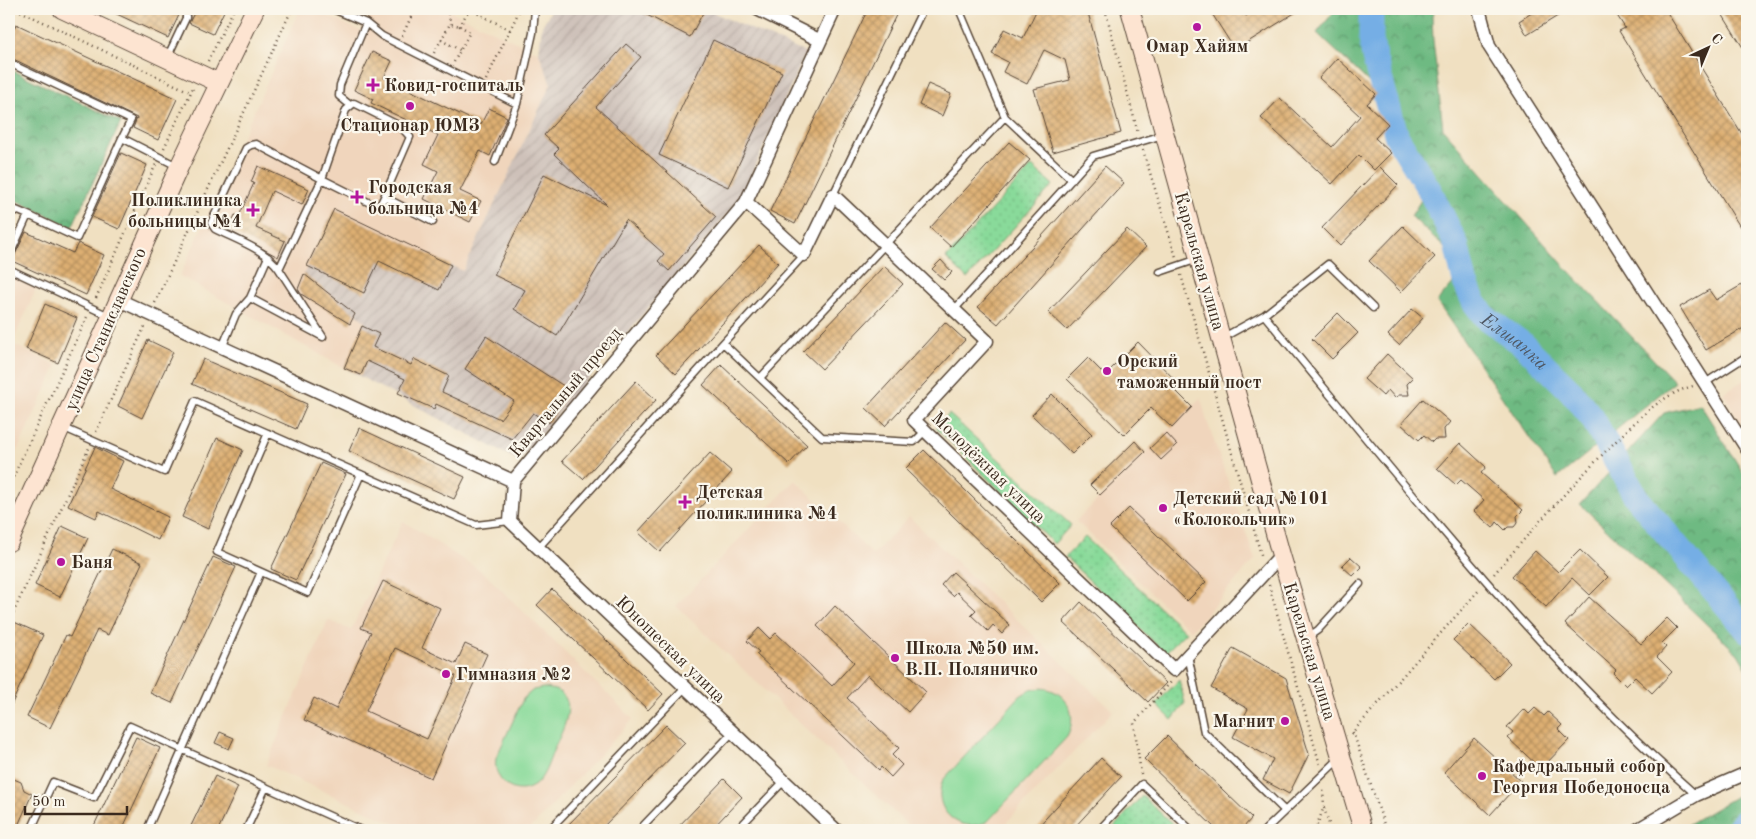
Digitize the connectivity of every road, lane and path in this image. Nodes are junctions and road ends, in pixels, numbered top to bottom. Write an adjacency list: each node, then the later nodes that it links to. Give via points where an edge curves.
1 (16, 9): 36 (path)
2 (62, 9): 29 (street)
3 (186, 9): 29 (lane, via 186,18)
4 (234, 9): 33 (path)
5 (255, 9): 34 (street, улица Станиславского)
6 (333, 9): 21 (lane)
7 (413, 9): 27 (path)
8 (446, 9): 22 (path)
9 (469, 9): 23 (path); 24 (path)
10 (511, 9): 19 (path)
11 (535, 9): 37 (lane, via 533,33)
12 (757, 9): 20 (street)
13 (835, 9): 26 (street, Квартальный проезд)
14 (923, 9): 48 (lane)
15 (958, 9): 39 (lane)
16 (1105, 9): 42 (path)
17 (1131, 9): 40 (street, Карельская улица)
18 (1479, 9): 75 (street, via 1489,46)
19 (519, 11): 24 (path)
20 (782, 14): 26 (street)
21 (366, 23): 27 (lane); 38 (lane, via 340,85 339,96)
22 (451, 24): 23 (path); 25 (path)
23 (460, 26): 28 (path, via 470,32)
24 (510, 30): 35 (path)
25 (441, 40): 28 (path); 30 (path)
26 (820, 40): 50 (street, Квартальный проезд)
27 (398, 44): 30 (lane)
28 (460, 50): 32 (path)
29 (167, 59): 33 (street)
30 (430, 60): 32 (lane)
31 (9, 63): 41 (lane, via 131,120)
32 (450, 70): 35 (lane)
33 (201, 75): 34 (street); 36 (path)
34 (219, 84): 45 (street, улица Станиславского)
35 (483, 87): 37 (lane)
36 (190, 92): 43 (path)
37 (517, 104): 44 (lane)
38 (350, 105): 46 (lane); 49 (lane, via 354,103 400,126 410,137)
39 (1005, 116): 47 (lane); 54 (lane)
40 (1164, 135): 42 (lane); 58 (street, Карельская улица)
41 (122, 138): 43 (lane); 52 (lane, via 77,238)
42 (1140, 142): 47 (lane, via 1093,156); 59 (path)
43 (159, 158): 45 (lane); 65 (path)
44 (495, 162)
45 (179, 167): 64 (street, улица Станиславского)
46 (322, 179): 49 (lane, via 376,206); 57 (lane, via 256,144 246,148 211,223 215,229); 61 (lane)
47 (1072, 180): 67 (lane)
48 (833, 195): 54 (street, Молодёжная улица); 55 (street)
49 (384, 197): 53 (lane)
50 (746, 202): 55 (street); 81 (street, Квартальный проезд)
51 (9, 206): 52 (lane)
52 (28, 215): 56 (lane)
53 (433, 222)
54 (886, 245): 67 (street, Молодёжная улица); 74 (lane)
55 (804, 255): 71 (lane)
56 (9, 257)
57 (268, 257): 61 (lane); 63 (lane)
58 (1199, 258): 59 (lane); 70 (street, Карельская улица)
59 (1178, 266): 62 (lane); 88 (path)
60 (9, 268): 65 (lane)
61 (279, 269): 63 (lane, via 323,337)
62 (1160, 272)
63 (250, 298): 72 (lane, via 236,314)
64 (119, 300): 69 (street, улица Станиславского); 72 (street, Квартальный проезд)
65 (91, 308): 69 (lane); 82 (path)
66 (1372, 308): 68 (lane, via 1328,264)
67 (954, 310): 77 (street, Молодёжная улица, via 987,341 914,420)
68 (1264, 315): 70 (lane); 90 (lane)
69 (111, 317): 76 (street, улица Станиславского)
70 (1222, 338): 87 (street, Карельская улица)
71 (723, 343): 74 (lane); 86 (lane)
72 (222, 348): 81 (street, Квартальный проезд)
73 (1747, 356): 75 (lane)
74 (760, 378): 77 (lane, via 822,437 914,442)
75 (1705, 383): 79 (street); 90 (path, via 1679,390 1652,407 1567,490)
76 (61, 426): 78 (lane, via 164,472 195,401); 84 (street, улица Станиславского)
77 (925, 431): 94 (street, Молодёжная улица)
78 (268, 433): 80 (lane); 89 (lane, via 217,552)
79 (1747, 449)
80 (361, 474): 83 (lane, via 476,525); 89 (lane, via 308,593)
81 (513, 481): 83 (street)
82 (9, 486)
83 (510, 521): 86 (street, Юношеская улица)
84 (13, 522): 85 (street, улица Станиславского)
85 (9, 542)
86 (539, 547): 95 (street, Юношеская улица)
87 (1281, 555): 88 (street); 92 (street, Карельская улица)
88 (1265, 571): 93 (street); 101 (path)
89 (262, 572): 98 (lane)
90 (1486, 583): 96 (path); 105 (lane, via 1645,750)
91 (1360, 584): 92 (lane, via 1318,630)
92 (1306, 638): 99 (street, Карельская улица)
93 (1188, 655): 94 (street); 107 (lane, via 1204,732)
94 (1174, 670): 103 (path, via 1172,681 1134,724)
95 (686, 687): 97 (street, Юношеская улица); 108 (lane)
96 (1353, 731): 99 (path); 124 (path)
97 (733, 732): 102 (street, Юношеская улица); 115 (lane)
98 (183, 748): 104 (lane); 109 (lane, via 130,726 94,798 53,782); 110 (lane)
99 (1341, 756): 101 (lane); 123 (street, Карельская улица)
100 (1747, 773): 105 (street)
101 (1323, 774): 106 (path); 107 (lane)
102 (784, 781): 116 (lane); 117 (street, Юношеская улица)
103 (1142, 784): 118 (lane); 119 (lane)
104 (266, 787): 111 (lane); 112 (lane)
105 (1696, 795): 125 (street)
106 (1324, 807): 121 (path); 122 (path)
107 (1285, 811): 120 (lane)
108 (557, 821): 113 (lane); 114 (lane)
109 (32, 830)
110 (147, 830)
111 (246, 830)
112 (361, 830)
113 (548, 830)
114 (557, 830)
115 (639, 830)
116 (737, 830)
117 (836, 830)
118 (1099, 830)
119 (1191, 830)
120 (1265, 830)
121 (1314, 830)
122 (1331, 830)
123 (1363, 830)
124 (1386, 830)
125 (1637, 830)

